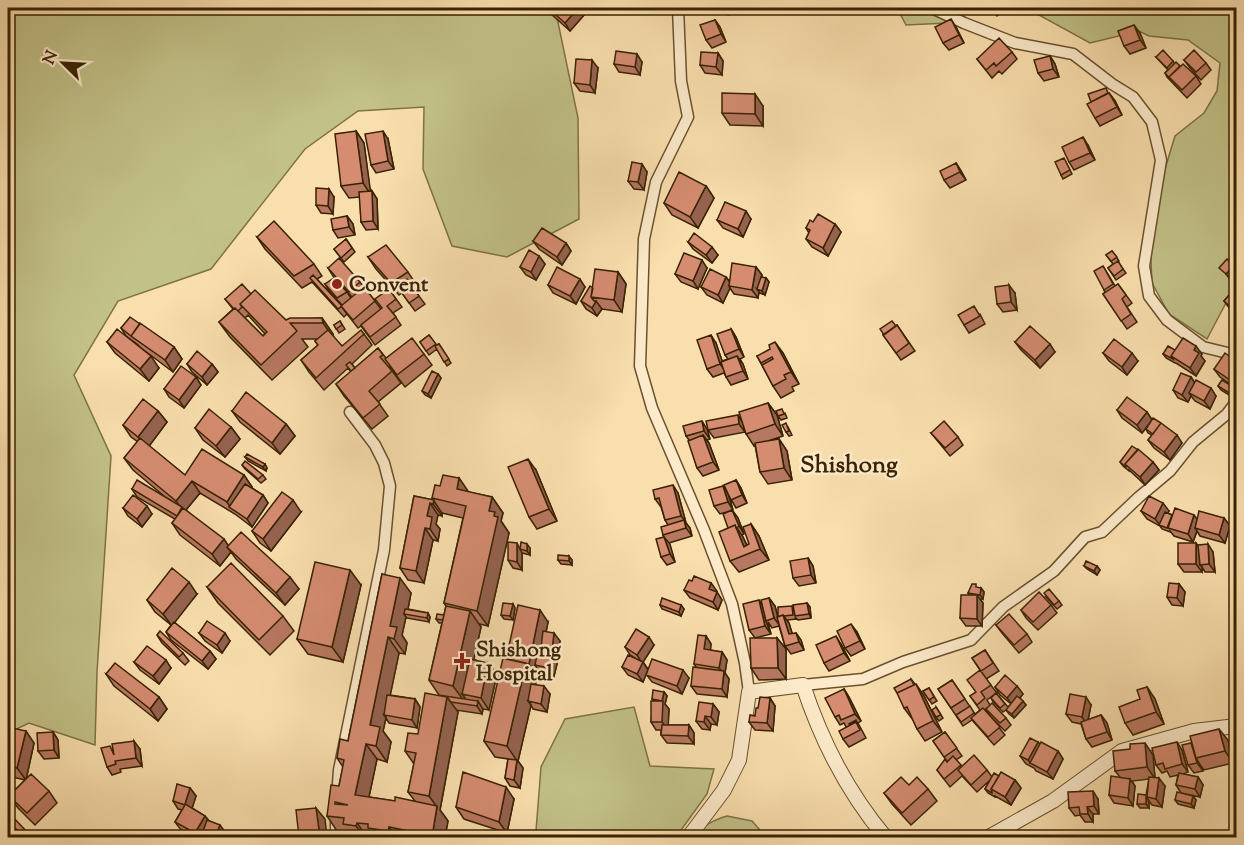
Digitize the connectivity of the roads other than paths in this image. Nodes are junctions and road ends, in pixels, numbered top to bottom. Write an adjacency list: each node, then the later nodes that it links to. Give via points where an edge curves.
1 (678, 8): 7 (street, via 681,81 688,117 656,182 645,238 640,366 652,408 732,604)
2 (932, 8): 3 (street, via 1015,43 1073,54 1133,97 1152,122 1161,160 1144,266 1149,296 1167,320 1203,347)
3 (1236, 355)
4 (1236, 402): 6 (street, via 1192,442 1170,471 1102,532 1085,537 1054,571 1004,607 971,640 863,679)
5 (350, 412): 9 (street, via 384,463 390,486 384,550 339,770)
6 (803, 685): 7 (street); 11 (street, via 837,768)
7 (748, 692): 10 (street, via 739,760 724,790)
8 (1236, 726): 12 (street, via 1194,731 1122,751 1053,801)
9 (336, 837)
10 (688, 837)
11 (886, 837)
12 (987, 837)

